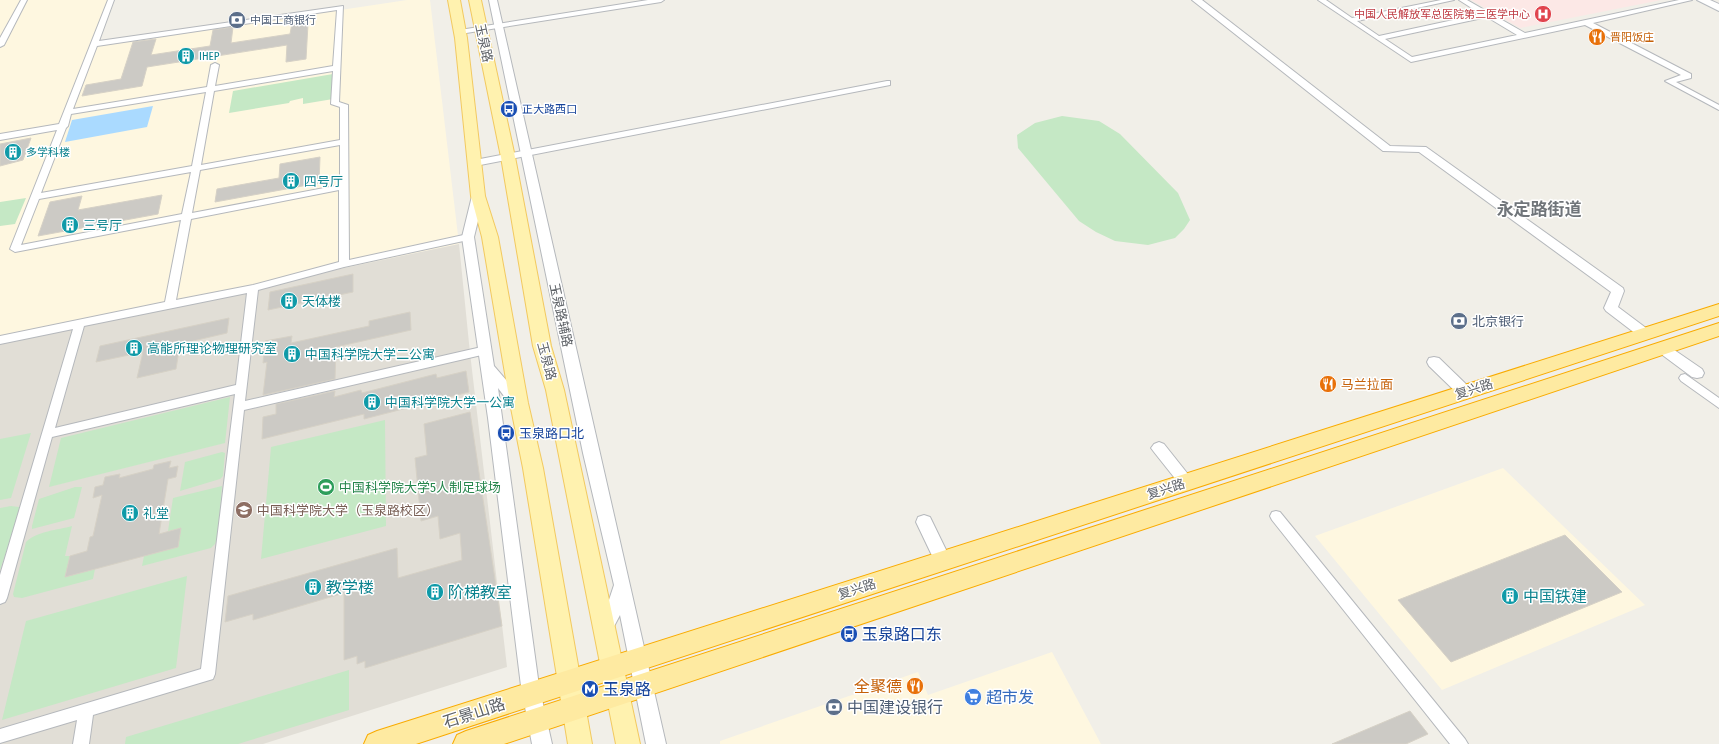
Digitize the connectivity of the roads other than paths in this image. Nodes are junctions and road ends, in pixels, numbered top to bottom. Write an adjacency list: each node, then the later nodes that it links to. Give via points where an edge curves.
1 (24, 0): 23 (street)
2 (111, 0): 22 (street)
3 (454, 0): 18 (main road, 玉泉路)
4 (493, 0): 19 (street, 玉泉路辅路)
5 (662, 0): 19 (street)
6 (1196, 0): 48 (street, via 1387,149 1422,149 1618,291 1611,308)
7 (1322, 0): 16 (street)
8 (1451, 0): 16 (street)
9 (1462, 0): 15 (street)
10 (1689, 0): 17 (street)
11 (1702, 0): 13 (main road)
12 (341, 4): 22 (street); 25 (street)
13 (1719, 8)
14 (478, 15): 18 (main road); 19 (street); 34 (main road, 玉泉路)
15 (1487, 15): 20 (street); 21 (street)
16 (1352, 20): 21 (street)
17 (1586, 22): 20 (street); 28 (street, via 1688,76 1669,81)
18 (459, 25): 35 (main road, 玉泉路)
19 (498, 26): 33 (street, 玉泉路辅路)
20 (1524, 36): 21 (street, via 1411,60)
21 (1378, 38)
22 (94, 44): 29 (street)
23 (0, 45)
24 (215, 65): 27 (street)
25 (337, 68): 27 (street); 32 (street, via 335,104 344,105)
26 (887, 83): 33 (street)
27 (210, 89): 29 (street); 36 (street)
28 (1719, 108)
29 (69, 112): 30 (street)
30 (64, 126): 31 (street); 39 (street)
31 (0, 137)
32 (343, 142): 36 (street); 37 (street)
33 (526, 154): 34 (street); 66 (street, 玉泉路辅路)
34 (508, 157): 35 (street); 68 (main road, 玉泉路, via 542,346 555,390)
35 (475, 164): 38 (main road, 玉泉路)
36 (196, 168): 39 (street); 40 (street)
37 (343, 187): 40 (street); 42 (street)
38 (478, 196): 41 (street); 57 (main road, 玉泉路, via 490,237)
39 (36, 197): 40 (street, via 15,249)
40 (187, 216): 44 (street)
41 (468, 237): 42 (street); 51 (street)
42 (344, 264): 43 (street)
43 (253, 288): 44 (street); 55 (street)
44 (170, 305): 46 (street)
45 (1719, 310): 48 (highway, 复兴路)
46 (79, 324): 49 (street); 60 (street)
47 (1719, 329): 50 (highway, 复兴路)
48 (1645, 334): 56 (highway, 复兴路)
49 (0, 340)
50 (1662, 348): 54 (street); 72 (highway, 复兴路)
51 (486, 350): 53 (street); 59 (street)
52 (1434, 362): 56 (street)
53 (488, 368): 57 (street); 73 (street)
54 (1691, 376): 58 (street)
55 (242, 388): 59 (street); 60 (street)
56 (1465, 392): 62 (highway, 复兴路)
57 (519, 403): 71 (main road, 玉泉路, via 534,468)
58 (1719, 404)
59 (240, 407): 76 (street, via 208,674)
60 (47, 434): 67 (street)
61 (1159, 448): 62 (street)
62 (1186, 482): 65 (highway, 复兴路)
63 (1276, 516): 85 (street)
64 (924, 522): 65 (street)
65 (943, 561): 69 (highway, 复兴路)
66 (622, 585): 68 (street); 69 (street)
67 (0, 598)
68 (604, 628): 70 (main road, 玉泉路)
69 (637, 660): 70 (highway, 复兴路); 72 (street)
70 (612, 668): 71 (highway, 复兴路); 74 (main road, 玉泉路)
71 (570, 683): 73 (highway, 石景山路); 75 (main road, 玉泉路)
72 (643, 687): 74 (highway, 复兴路); 84 (street)
73 (532, 694): 77 (street); 80 (highway, 石景山路)
74 (618, 695): 75 (highway, 复兴路); 83 (main road, 玉泉路)
75 (574, 710): 77 (highway, 石景山路); 82 (main road, 玉泉路)
76 (86, 711): 78 (street); 79 (street)
77 (540, 733): 81 (highway, 石景山路)
78 (0, 736)
79 (81, 744)
80 (377, 744)
81 (466, 744)
82 (580, 744)
83 (628, 744)
84 (656, 744)
85 (1460, 744)

